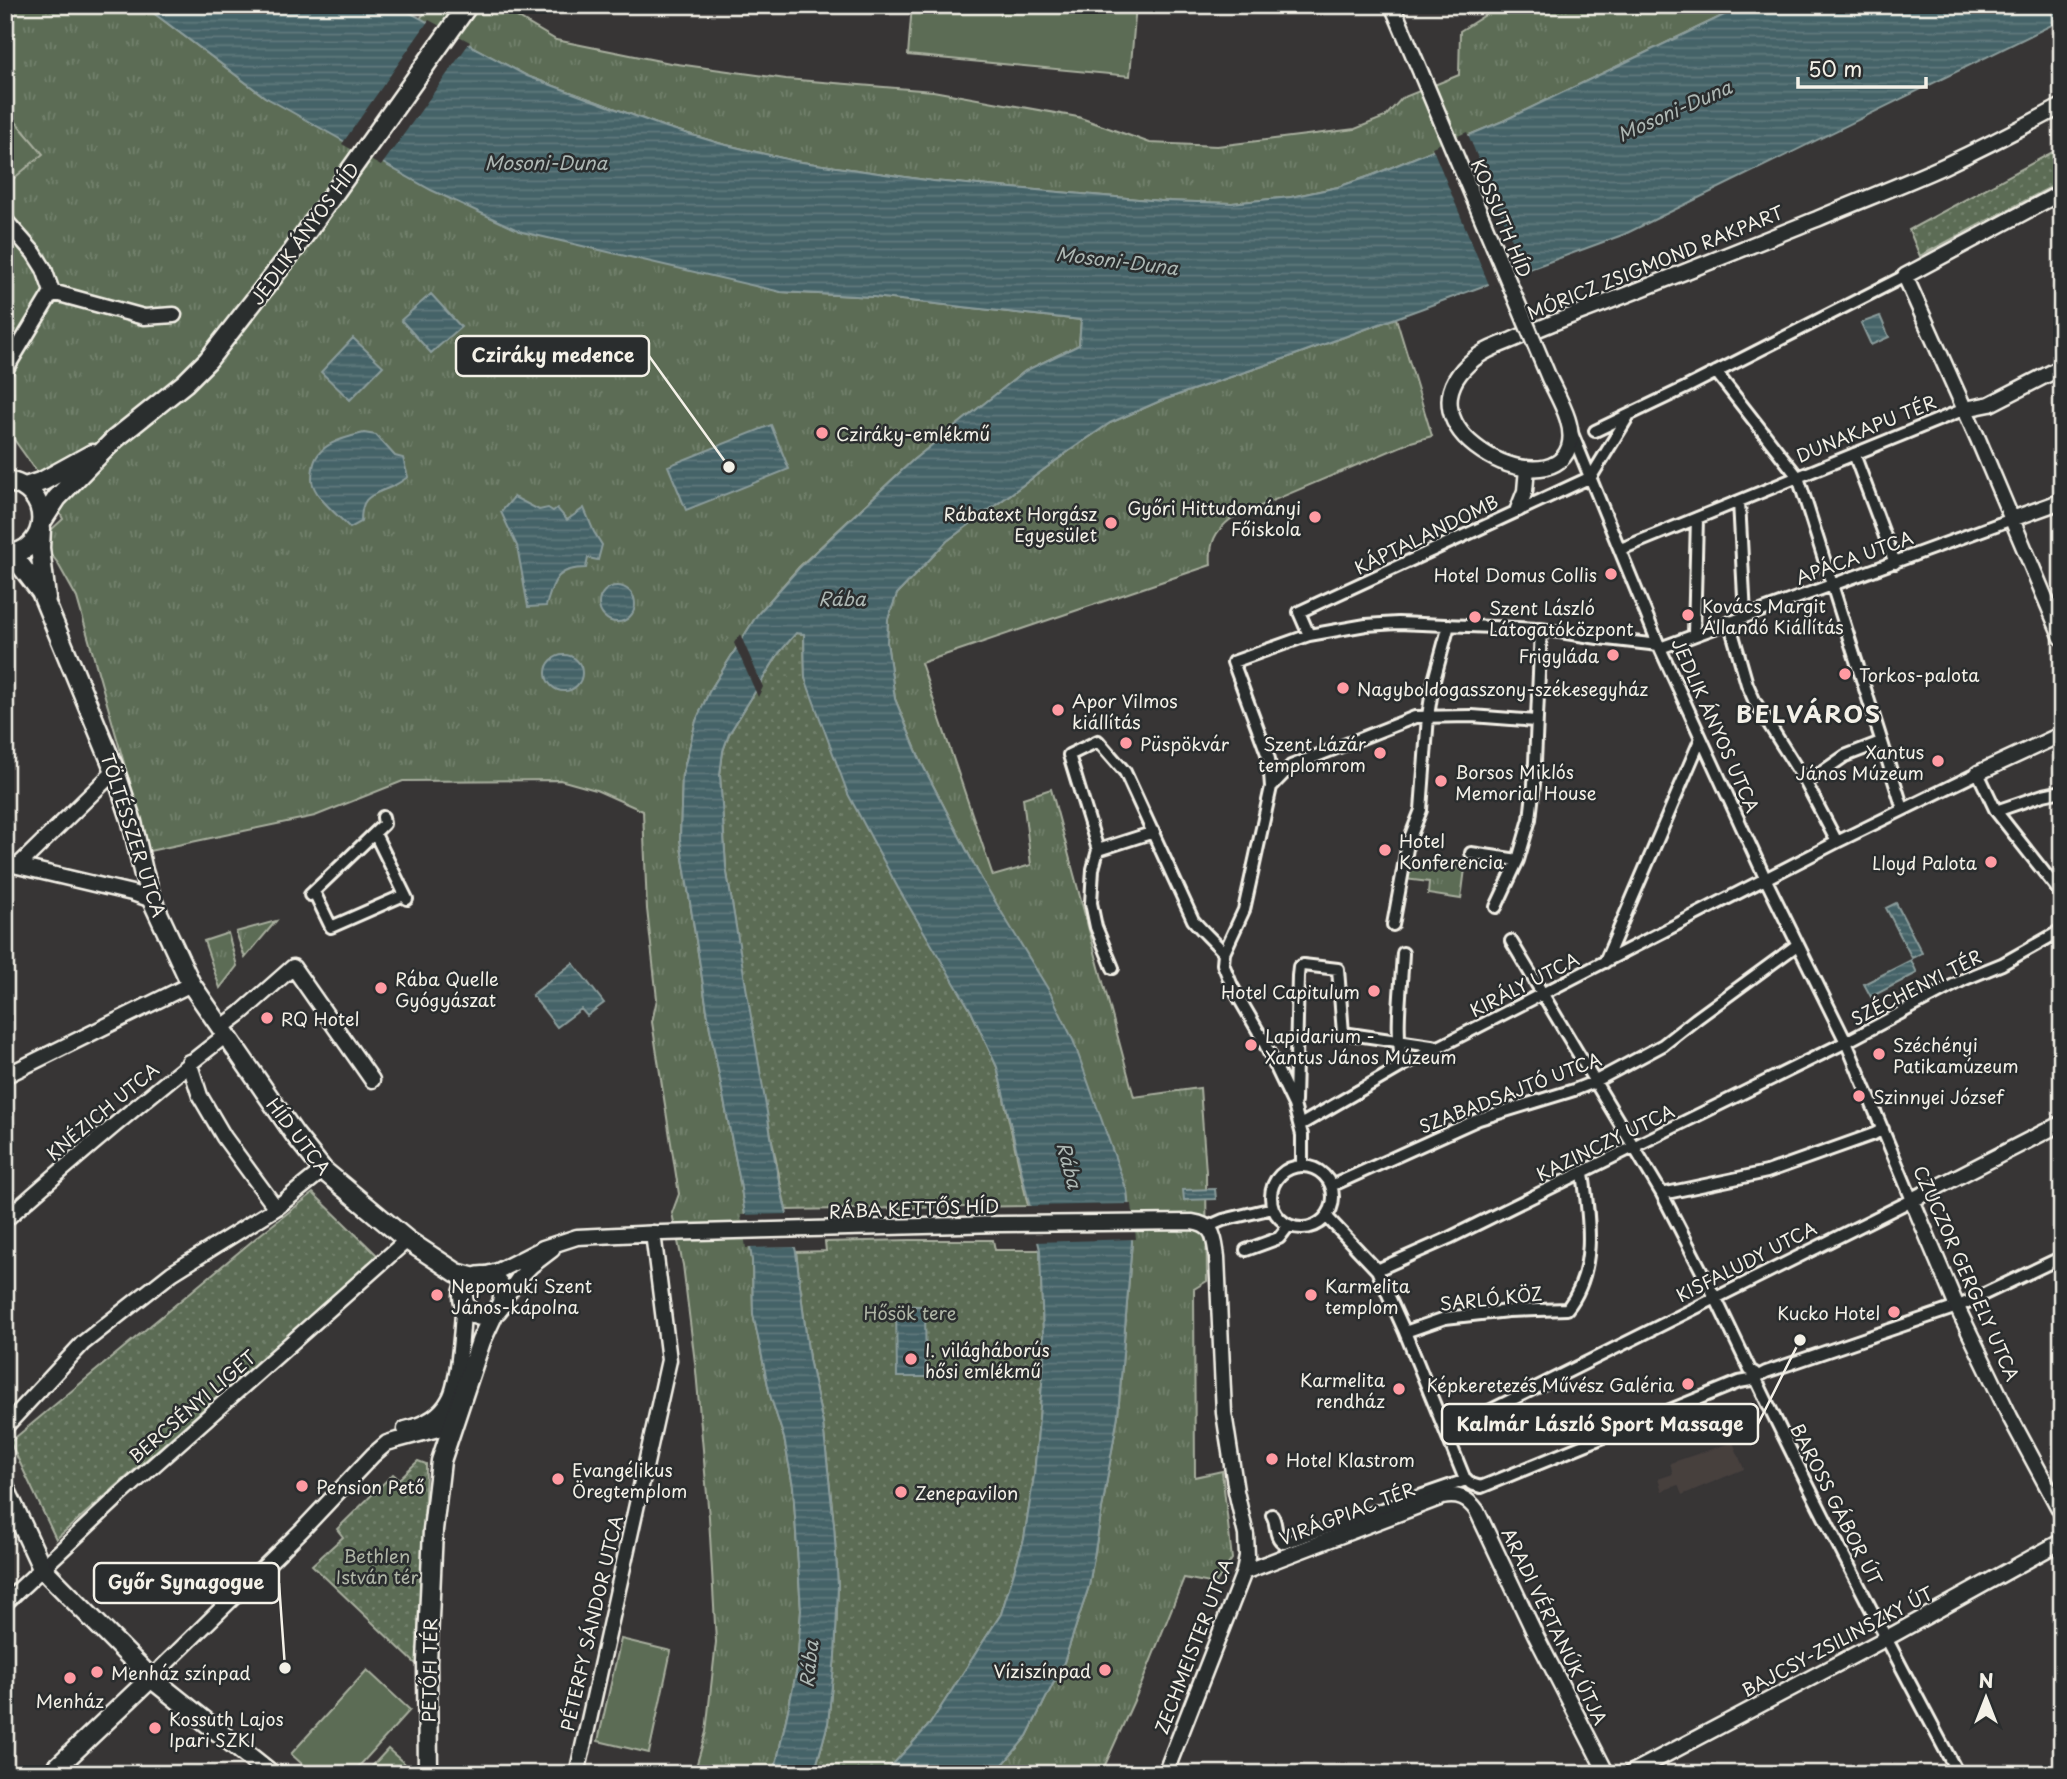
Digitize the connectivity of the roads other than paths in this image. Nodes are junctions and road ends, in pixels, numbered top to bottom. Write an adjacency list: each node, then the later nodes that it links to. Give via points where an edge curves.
1 (468, 5): 17 (street, JEDLIK ÁNYOS HÍD, via 293,251 208,360)
2 (1392, 5): 12 (street, KOSSUTH HÍD, bridge)
3 (2062, 106): 19 (street, MÓRICZ ZSIGMOND RAKPART, via 1933,171 1479,355 1453,386 1450,407 1455,423 1469,441 1494,459)
4 (2062, 192): 6 (street)
5 (5, 220): 7 (street, via 34,253)
6 (1905, 276): 11 (street); 13 (street, DUNAKAPU TÉR)
7 (52, 292): 8 (street, via 144,317); 10 (street)
8 (174, 315)
9 (2062, 367): 13 (street, via 1990,404)
10 (5, 370)
11 (1716, 372): 14 (street); 22 (street)
12 (1549, 378): 15 (street, JEDLIK ÁNYOS UTCA)
13 (1965, 409): 18 (street, DUNAKAPU TÉR); 28 (street)
14 (1629, 415): 16 (street); 21 (street)
15 (1570, 428): 19 (street, MÓRICZ ZSIGMOND RAKPART, via 1564,457 1552,465); 21 (street, JEDLIK ÁNYOS UTCA)
16 (1595, 430)
17 (115, 439): 23 (street, JEDLIK ÁNYOS HÍD, via 43,481); 29 (street, JEDLIK ÁNYOS HÍD, via 67,486)
18 (1854, 454): 22 (street, DUNAKAPU TÉR); 32 (street)
19 (1527, 468): 26 (street)
20 (1576, 470): 21 (street)
21 (1591, 477): 26 (street, KÁPTALANDOMB); 30 (street, JEDLIK ÁNYOS UTCA)
22 (1798, 477): 24 (street, DUNAKAPU TÉR); 33 (street)
23 (12, 481): 29 (street, via 38,502)
24 (1739, 501): 27 (street, DUNAKAPU TÉR); 36 (street)
25 (2062, 501): 28 (street, APÁCA UTCA)
26 (1518, 509): 41 (street, KÁPTALANDOMB, via 1299,612)
27 (1697, 518): 30 (street, DUNAKAPU TÉR); 40 (street)
28 (2012, 519): 32 (street, APÁCA UTCA); 35 (street)
29 (41, 525): 31 (street, JEDLIK ÁNYOS HÍD, via 30,545); 34 (street, TÖLTÉSSZER UTCA)
30 (1621, 549): 43 (street, JEDLIK ÁNYOS UTCA)
31 (9, 554): 34 (street, TÖLTÉSSZER UTCA, via 41,592)
32 (1895, 563): 33 (street, APÁCA UTCA)
33 (1833, 586): 36 (street, APÁCA UTCA); 48 (street)
34 (47, 608): 49 (street, TÖLTÉSSZER UTCA)
35 (2057, 613): 42 (street)
36 (1745, 616): 37 (street, APÁCA UTCA)
37 (1729, 621): 40 (street, APÁCA UTCA); 51 (street, via 1755,702)
38 (1449, 625): 39 (street); 41 (street, via 1366,625); 44 (street)
39 (1541, 629): 43 (street); 45 (street)
40 (1694, 634): 43 (street, APÁCA UTCA)
41 (1309, 635): 52 (street, via 1233,662 1269,759)
42 (2062, 638)
43 (1659, 646): 47 (street, JEDLIK ÁNYOS UTCA)
44 (1428, 716): 45 (street); 52 (street, via 1415,717 1291,766); 68 (street, via 1422,810 1408,843)
45 (1536, 721): 62 (street, via 1530,819)
46 (2062, 734): 50 (street)
47 (1701, 738): 64 (street, JEDLIK ÁNYOS UTCA); 75 (street)
48 (1881, 742): 51 (street, via 1844,756); 54 (street)
49 (115, 771): 63 (street); 66 (street, TÖLTÉSSZER UTCA)
50 (1978, 773): 54 (street); 55 (street)
51 (1806, 783): 59 (street)
52 (1271, 787): 73 (street, via 1244,910)
53 (2062, 791): 55 (street)
54 (1903, 809): 59 (street)
55 (1996, 811): 65 (street)
56 (383, 817): 58 (street, via 384,824)
57 (1153, 832): 60 (street); 60 (street, via 1125,772 1098,741 1069,755); 73 (street, via 1193,920)
58 (375, 834): 58 (street, via 405,897 331,927 312,894)
59 (1837, 842): 64 (street)
60 (1098, 850): 76 (street, via 1091,903)
61 (1471, 853): 62 (street)
62 (1518, 860): 67 (street)
63 (12, 865): 66 (street)
64 (1766, 880): 71 (street, JEDLIK ÁNYOS UTCA); 75 (street, KIRÁLY UTCA)
65 (2062, 895)
66 (152, 900): 77 (street, TÖLTÉSSZER UTCA)
67 (1496, 907)
68 (1393, 925)
69 (2059, 931): 72 (street); 81 (street, SZÉCHENYI TÉR)
70 (1511, 941): 78 (street, BAROSS GÁBOR ÚT)
71 (1797, 945): 81 (street, JEDLIK ÁNYOS UTCA); 87 (street, SZABADSAJTÓ UTCA, via 1663,1045)
72 (2062, 945)
73 (1224, 953): 88 (street, via 1223,964 1232,986)
74 (1403, 953): 80 (street)
75 (1605, 962): 78 (street, KIRÁLY UTCA)
76 (1113, 968)
77 (191, 984): 79 (street, HÍD UTCA); 85 (street)
78 (1542, 995): 82 (street, KIRÁLY UTCA); 87 (street, BAROSS GÁBOR ÚT)
79 (223, 1031): 83 (street, KNÉZICH UTCA); 86 (street, KNÉZICH UTCA, via 293,968); 94 (street, HÍD UTCA)
80 (1397, 1042): 82 (street); 84 (street); 88 (street, via 1343,1033 1338,969 1299,967)
81 (1846, 1042): 91 (street, CZUCZOR GERGELY UTCA); 92 (street, KAZINCZY UTCA)
82 (1438, 1047): 84 (street, KIRÁLY UTCA)
83 (189, 1062): 99 (street, via 212,1117); 102 (street, KNÉZICH UTCA)
84 (1402, 1066): 90 (street, KIRÁLY UTCA)
85 (5, 1076)
86 (372, 1080)
87 (1594, 1082): 92 (street, BAROSS GÁBOR ÚT); 96 (street, SZABADSAJTÓ UTCA, via 1479,1119)
88 (1294, 1105): 90 (street)
89 (2062, 1123): 98 (street, KISFALUDY UTCA)
90 (1300, 1125): 93 (street)
91 (1884, 1129): 97 (street, via 1768,1172); 98 (street, CZUCZOR GERGELY UTCA)
92 (1634, 1147): 95 (street, KAZINCZY UTCA); 97 (street, BAROSS GÁBOR ÚT)
93 (1302, 1166): 96 (street, via 1317,1170); 100 (street, via 1279,1176 1267,1194)
94 (323, 1170): 99 (street); 106 (street, HÍD UTCA)
95 (1583, 1172): 110 (street, KAZINCZY UTCA); 116 (street, SARLÓ KÖZ, via 1590,1230 1587,1270 1567,1309 1445,1318)
96 (1331, 1186): 101 (street, via 1333,1202)
97 (1662, 1194): 113 (street, BAROSS GÁBOR ÚT)
98 (1912, 1200): 113 (street, KISFALUDY UTCA); 115 (street, CZUCZOR GERGELY UTCA)
99 (276, 1208): 119 (street, via 172,1273 83,1343)
100 (1273, 1208): 103 (street); 104 (street)
101 (1327, 1217): 103 (street, via 1309,1228); 110 (street)
102 (5, 1220)
103 (1289, 1225): 108 (street, via 1279,1238)
104 (1208, 1227): 105 (street, RÁBA KETTŐS HÍD, via 1168,1222); 129 (street, ZECHMEISTER UTCA, via 1214,1238 1218,1281 1224,1413 1247,1547)
105 (657, 1233): 107 (street, RÁBA KETTŐS HÍD, via 577,1237); 136 (street, PÉTERFY SÁNDOR UTCA, via 669,1360)
106 (407, 1240): 111 (street, HÍD UTCA, via 457,1273); 128 (street, BERCSÉNYI LIGET)
107 (563, 1242): 111 (street, RÁBA KETTŐS HÍD); 114 (street, via 513,1284)
108 (1246, 1250)
109 (2062, 1257): 115 (street)
110 (1377, 1270): 116 (street)
111 (477, 1277): 112 (street, via 466,1286); 114 (street, via 491,1277 500,1285)
112 (464, 1298): 114 (street, via 475,1314 487,1315); 121 (street, via 449,1402 434,1418 392,1434)
113 (1716, 1298): 117 (street, BAROSS GÁBOR ÚT); 120 (street, KISFALUDY UTCA)
114 (498, 1307): 118 (street, PETŐFI TÉR)
115 (1957, 1307): 117 (street); 125 (street, CZUCZOR GERGELY UTCA)
116 (1405, 1332): 120 (street)
117 (1755, 1377): 122 (street, via 1486,1486); 131 (street, BAROSS GÁBOR ÚT)
118 (461, 1401): 121 (street, via 454,1416 438,1429 387,1443); 135 (street, PETŐFI TÉR, via 441,1461 433,1530)
119 (5, 1427)
120 (1447, 1432): 122 (street)
121 (373, 1455): 132 (street)
122 (1469, 1482): 126 (street, via 1284,1543 1278,1540)
123 (5, 1488): 128 (street)
124 (1465, 1499): 129 (street, VIRÁGPIAC TÉR, via 1442,1497); 138 (street, ARADI VÉRTANÚK ÚTJA, via 1477,1511)
125 (2062, 1514)
126 (1272, 1516)
127 (2062, 1541): 131 (street, BAJCSY-ZSILINSZKY ÚT)
128 (43, 1568): 130 (street, BERCSÉNYI LIGET); 132 (street)
129 (1244, 1572): 137 (street, ZECHMEISTER UTCA)
130 (5, 1603)
131 (1885, 1638): 139 (street, BAJCSY-ZSILINSZKY ÚT); 140 (street, BAROSS GÁBOR ÚT)
132 (151, 1678): 133 (street); 134 (street)
133 (50, 1774)
134 (271, 1774)
135 (428, 1774)
136 (577, 1774)
137 (1165, 1774)
138 (1606, 1774)
139 (1629, 1774)
140 (1958, 1774)

